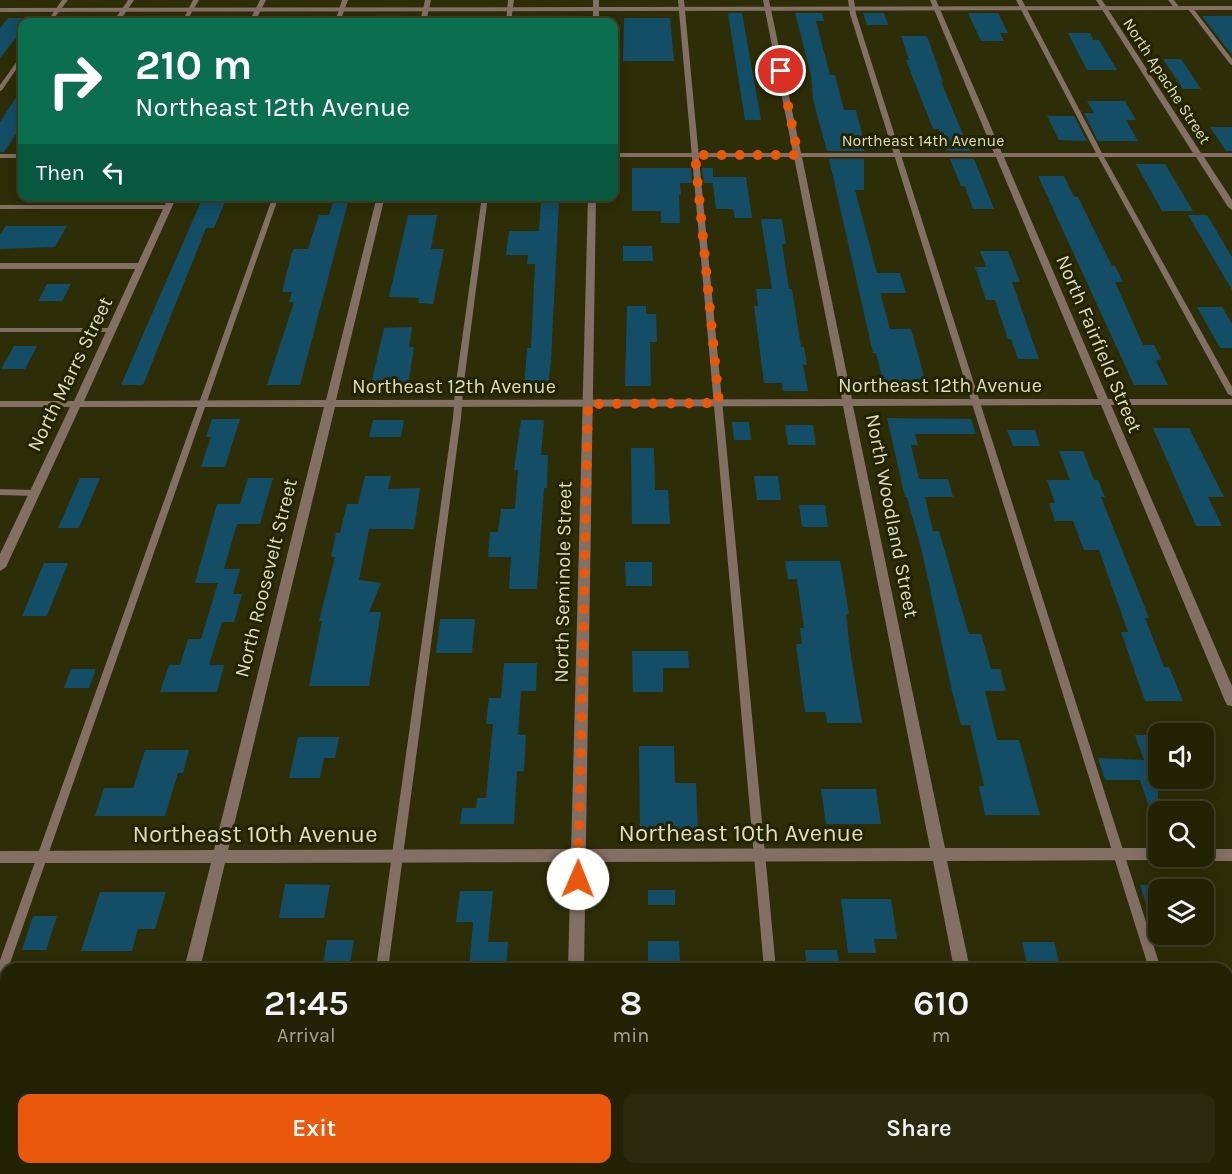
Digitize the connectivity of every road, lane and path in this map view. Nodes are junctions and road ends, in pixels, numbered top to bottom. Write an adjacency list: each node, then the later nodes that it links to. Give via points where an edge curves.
1 (65, 0): 22 (lane)
2 (131, 0): 23 (street)
3 (196, 0): 24 (lane)
4 (263, 0): 25 (street)
5 (345, 0): 26 (lane)
6 (428, 0): 27 (street)
7 (511, 0): 28 (lane)
8 (596, 0): 29 (street)
9 (681, 0): 30 (lane)
10 (851, 0): 16 (lane)
11 (1019, 0): 17 (lane)
12 (1099, 0): 18 (street, North Apache Street)
13 (1171, 0): 19 (lane)
14 (767, 4): 16 (street); 30 (street); 45 (street, North Woodland Street)
15 (934, 4): 16 (street); 17 (street); 47 (street, North Fairfield Street)
16 (852, 8): 46 (lane)
17 (1024, 8): 18 (street); 48 (lane)
18 (1105, 8): 19 (street); 49 (street, North Apache Street)
19 (1177, 8): 20 (street)
20 (1190, 8): 21 (street); 40 (lane)
21 (1232, 8)
22 (58, 9): 23 (street); 31 (street); 32 (lane)
23 (125, 9): 24 (street); 33 (street)
24 (191, 9): 25 (street); 34 (lane)
25 (258, 9): 26 (street); 35 (street)
26 (342, 9): 27 (street); 36 (lane)
27 (426, 9): 28 (street); 37 (street)
28 (510, 9): 29 (street); 38 (lane)
29 (596, 9): 30 (street); 39 (street)
30 (683, 9): 44 (lane)
31 (0, 10)
32 (52, 18)
33 (119, 18)
34 (186, 18)
35 (254, 18)
36 (339, 18)
37 (424, 18)
38 (509, 18)
39 (596, 18)
40 (1232, 63)
41 (18, 64): 42 (lane)
42 (0, 89)
43 (618, 155): 44 (street, Northeast 14th Avenue)
44 (695, 155): 45 (street, Northeast 14th Avenue); 68 (lane)
45 (798, 155): 46 (street, Northeast 14th Avenue); 69 (street, North Woodland Street)
46 (896, 155): 47 (street, Northeast 14th Avenue); 66 (lane)
47 (999, 155): 48 (street, Northeast 14th Avenue); 70 (street, North Fairfield Street)
48 (1100, 155): 49 (street, Northeast 14th Avenue); 65 (lane)
49 (1199, 155): 50 (street, Northeast 14th Avenue); 60 (street, North Apache Street)
50 (1232, 155)
51 (0, 156): 52 (street)
52 (18, 156)
53 (171, 201): 59 (street, North Marrs Street)
54 (274, 201): 73 (lane)
55 (380, 201): 76 (street, North Roosevelt Street)
56 (484, 201): 74 (lane)
57 (592, 201): 75 (street, North Seminole Street)
58 (0, 207): 59 (lane)
59 (168, 207): 62 (street, North Marrs Street)
60 (1232, 207)
61 (0, 266): 62 (street)
62 (141, 266): 64 (street, North Marrs Street)
63 (0, 330): 64 (lane)
64 (112, 330): 72 (street, North Marrs Street)
65 (1232, 394)
66 (976, 402): 69 (street, Northeast 12th Avenue); 70 (street, Northeast 12th Avenue); 82 (lane)
67 (1232, 402): 70 (street, Northeast 12th Avenue)
68 (719, 403): 69 (street, Northeast 12th Avenue); 75 (street, Northeast 12th Avenue); 84 (lane)
69 (848, 403): 81 (street, North Woodland Street)
70 (1105, 403): 80 (street, North Fairfield Street)
71 (0, 404): 72 (street, Northeast 12th Avenue)
72 (76, 404): 73 (street, Northeast 12th Avenue); 78 (street, North Marrs Street)
73 (203, 404): 76 (street, Northeast 12th Avenue); 87 (lane)
74 (458, 404): 75 (street, Northeast 12th Avenue); 76 (street, Northeast 12th Avenue); 88 (lane)
75 (588, 404): 89 (street, North Seminole Street)
76 (330, 405): 91 (street, North Roosevelt Street)
77 (0, 492): 78 (lane)
78 (34, 492): 79 (street, North Marrs Street)
79 (0, 567)
80 (1232, 701)
81 (939, 854): 82 (street, Northeast 10th Avenue); 84 (street, Northeast 10th Avenue); 97 (street, North Woodland Street)
82 (1118, 854): 83 (street, Northeast 10th Avenue); 98 (lane)
83 (1148, 854)
84 (760, 855): 89 (street, Northeast 10th Avenue); 96 (lane)
85 (1214, 855): 86 (street)
86 (1232, 855)
87 (42, 856): 90 (street, Northeast 10th Avenue); 91 (street, Northeast 10th Avenue); 92 (lane)
88 (397, 856): 89 (street, Northeast 10th Avenue); 91 (street, Northeast 10th Avenue); 94 (lane)
89 (578, 856): 95 (street, North Seminole Street)
90 (0, 857)
91 (219, 857): 93 (street, North Roosevelt Street)
92 (5, 963)
93 (193, 963)
94 (383, 963)
95 (576, 963)
96 (769, 963)
97 (961, 963)
98 (1153, 963)

